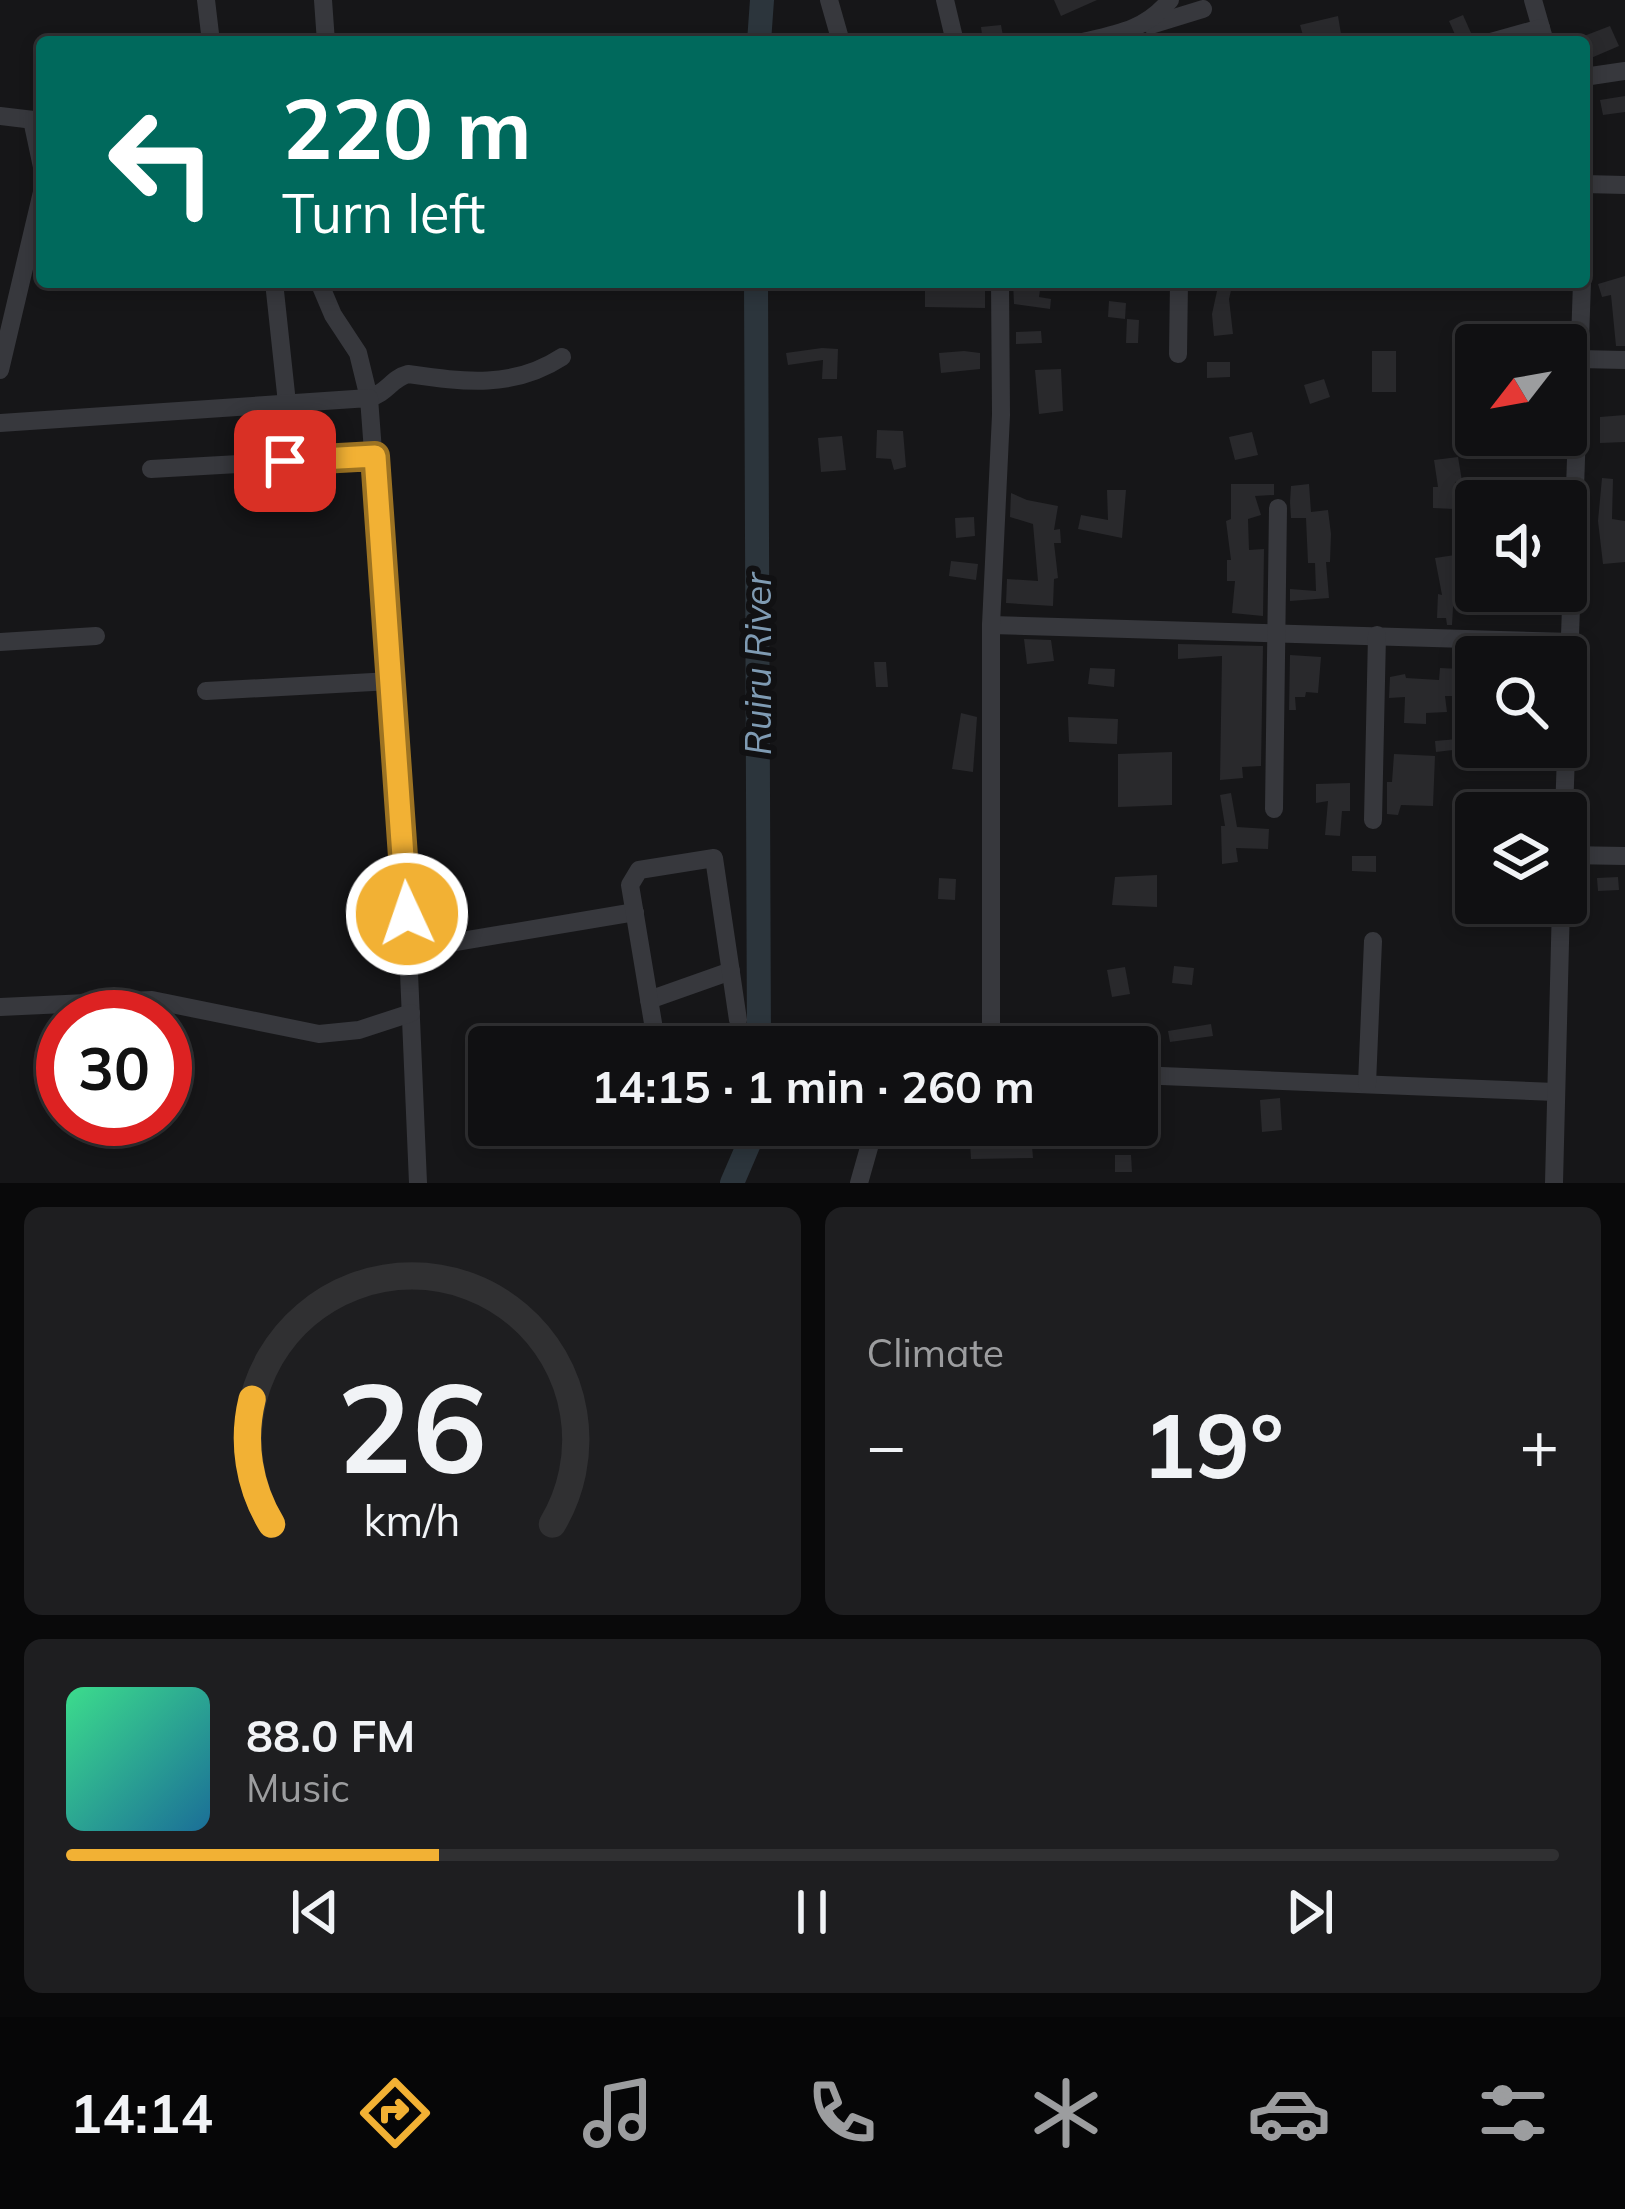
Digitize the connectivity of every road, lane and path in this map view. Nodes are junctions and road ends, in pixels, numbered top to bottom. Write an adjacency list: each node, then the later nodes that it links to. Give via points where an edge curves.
1 (206, 0): 10 (street)
2 (323, 0): 11 (street)
3 (829, 0): 12 (street)
4 (945, 0): 13 (street)
5 (1170, 0): 8 (street)
6 (1533, 0): 9 (street)
7 (1203, 9): 8 (street)
8 (1134, 29): 14 (street)
9 (1543, 35)
10 (210, 36)
11 (326, 36)
12 (839, 36)
13 (954, 36)
14 (1107, 36)
15 (1625, 71): 16 (street)
16 (1590, 76)
17 (0, 116): 18 (street)
18 (36, 120)
19 (1590, 182): 20 (street)
20 (1625, 185)
21 (36, 217): 32 (street)
22 (275, 288): 34 (street)
23 (321, 288): 33 (street, via 358,353)
24 (1000, 288): 40 (street)
25 (1179, 288): 28 (street)
26 (1582, 288): 27 (street)
27 (1580, 324)
28 (1178, 354)
29 (562, 357): 33 (street, via 520,378 490,382 408,374)
30 (1587, 359): 31 (street)
31 (1625, 360)
32 (0, 370)
33 (369, 398): 34 (street); 36 (street)
34 (287, 403): 35 (street)
35 (0, 423)
36 (375, 456): 38 (street); 47 (street)
37 (1576, 456): 44 (street)
38 (151, 469)
39 (1279, 508): 41 (street)
40 (991, 625): 41 (street); 63 (street)
41 (1278, 632): 42 (street); 49 (street)
42 (1376, 635): 45 (street); 50 (street)
43 (95, 636): 46 (street)
44 (1570, 636)
45 (1455, 638)
46 (0, 642)
47 (391, 681): 48 (street); 56 (street)
48 (206, 692)
49 (1274, 809)
50 (1373, 820)
51 (1587, 855): 52 (street)
52 (1625, 856)
53 (635, 912): 56 (street); 57 (street, via 631,885 639,870 714,858); 58 (street)
54 (1560, 924): 66 (street)
55 (1373, 941): 65 (street)
56 (409, 950): 60 (street)
57 (730, 971): 58 (street); 61 (street)
58 (649, 1000): 62 (street)
59 (0, 1007): 60 (street, via 152,1000 319,1034)
60 (411, 1013): 68 (street)
61 (738, 1019)
62 (653, 1026)
63 (991, 1026)
64 (1158, 1077): 65 (street)
65 (1366, 1084): 66 (street)
66 (1555, 1092): 70 (street)
67 (869, 1146): 69 (street)
68 (418, 1183)
69 (859, 1183)
70 (1554, 1183)

